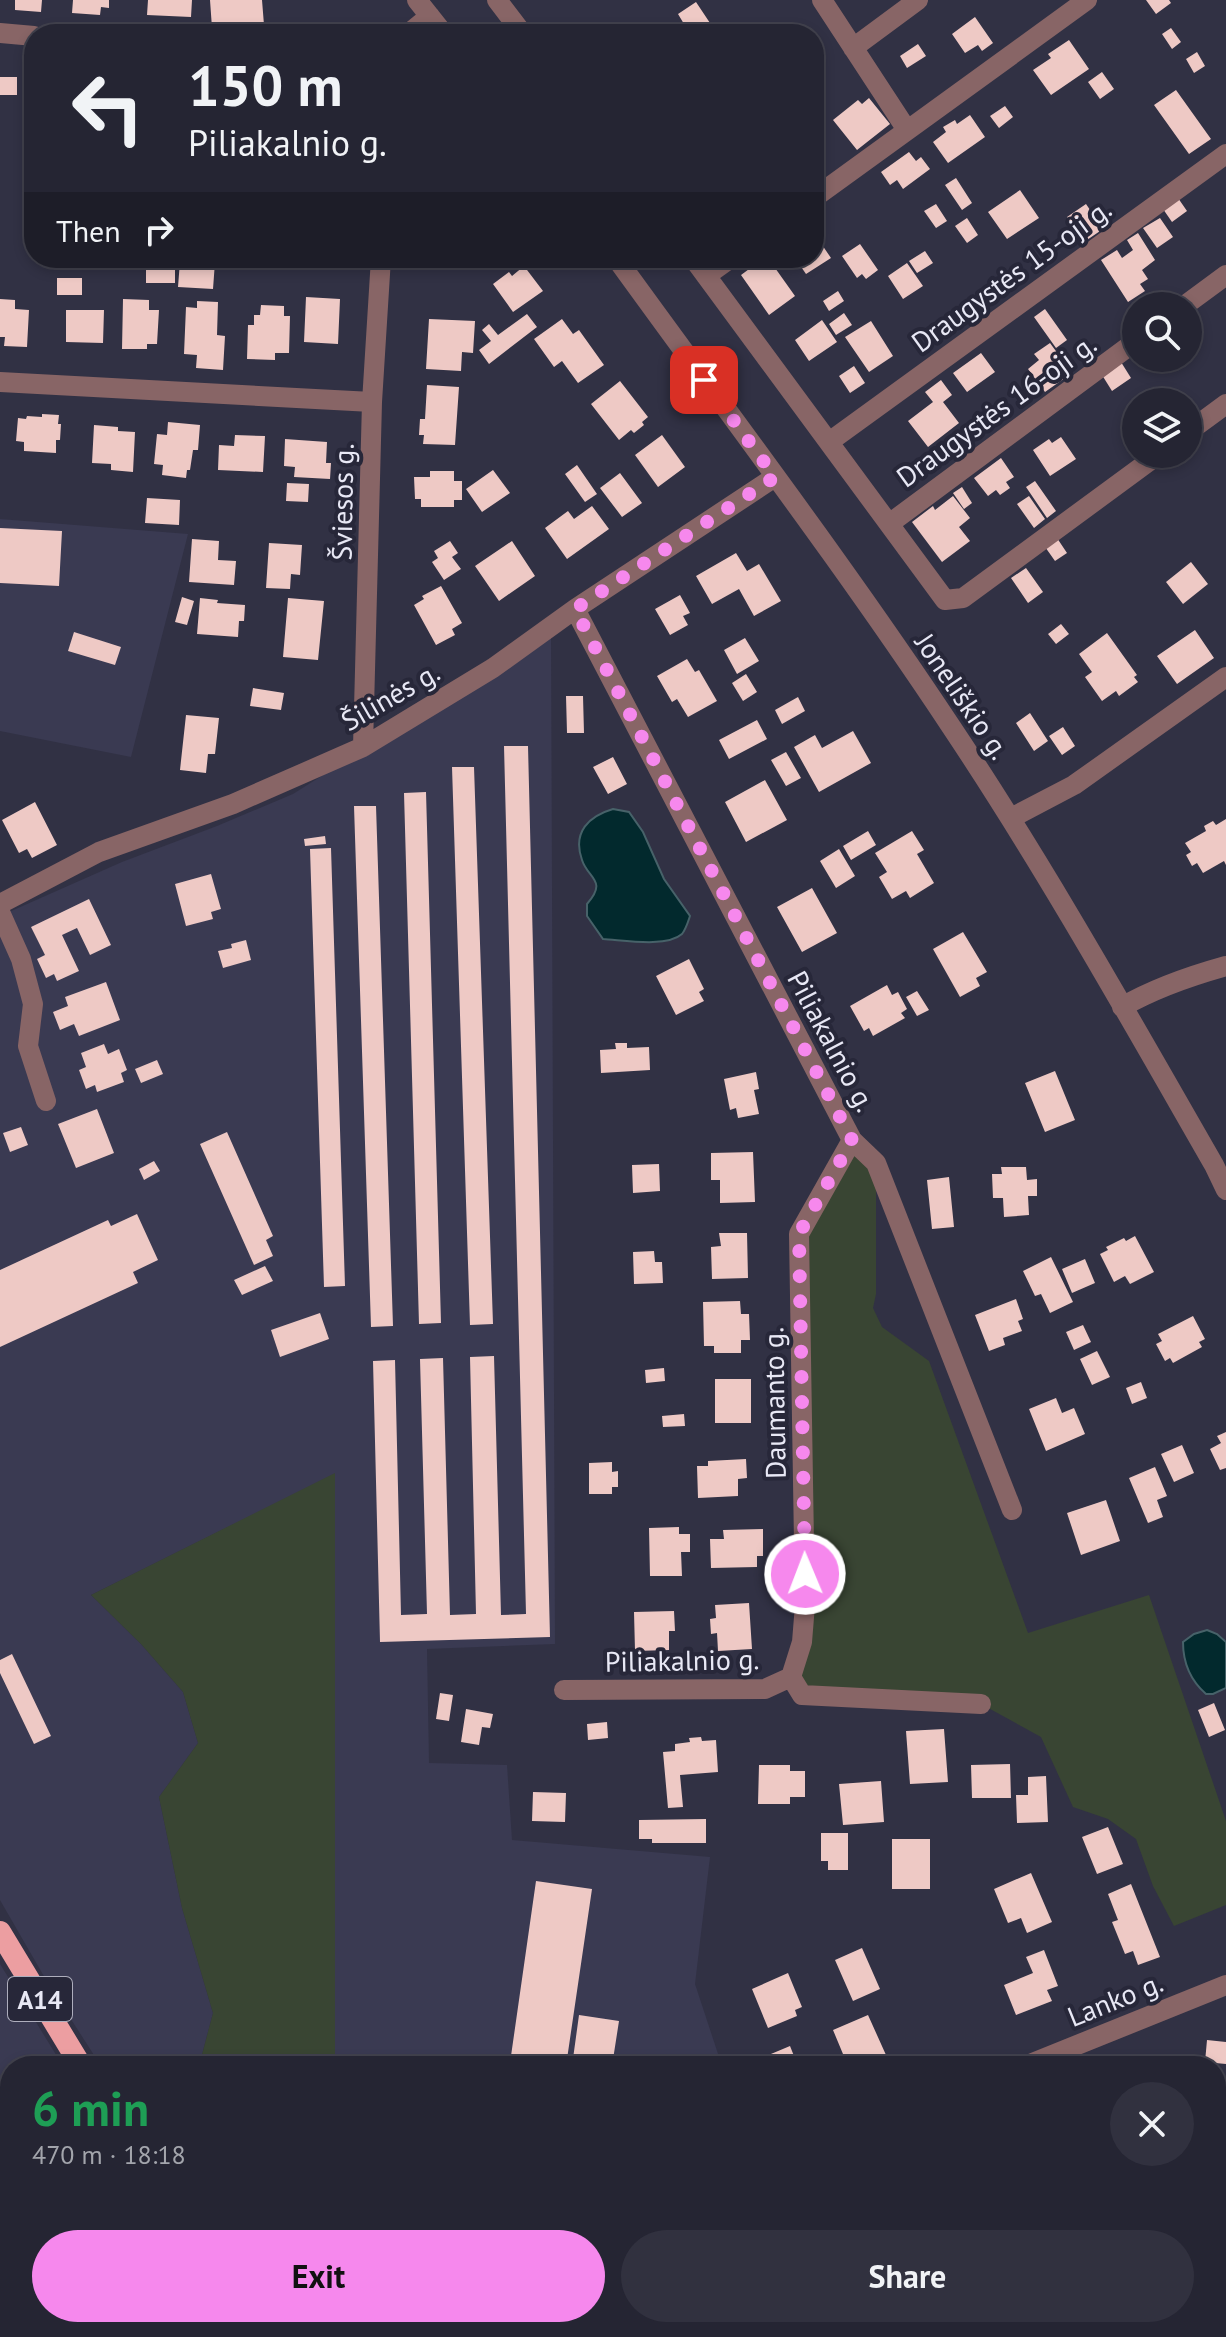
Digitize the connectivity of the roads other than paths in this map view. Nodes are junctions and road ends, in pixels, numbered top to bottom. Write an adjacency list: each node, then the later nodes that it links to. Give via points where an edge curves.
1 (497, 0): 7 (street)
2 (822, 0): 10 (street)
3 (918, 0): 10 (street)
4 (1087, 0): 11 (street)
5 (424, 8): 6 (street)
6 (436, 24)
7 (515, 24)
8 (0, 33): 9 (street)
9 (24, 35)
10 (853, 48): 11 (street)
11 (907, 130): 13 (street)
12 (1226, 154): 26 (street, Draugystės 15-oji g.)
13 (824, 191)
14 (380, 268): 23 (street, Šviesos g.)
15 (623, 268): 28 (street, Joneliškio g.)
16 (700, 268): 19 (street)
17 (717, 268): 19 (street)
18 (1226, 275): 20 (street)
19 (706, 276): 26 (street)
20 (1202, 293)
21 (1122, 351): 29 (street, Draugystės 16-oji g.)
22 (0, 382): 23 (street)
23 (372, 402): 32 (street, Šviesos g.)
24 (1226, 404): 25 (street)
25 (1202, 422)
26 (829, 442): 29 (street)
27 (1140, 468): 29 (street, via 963,598 945,600)
28 (775, 477): 30 (street, Šilinės g.); 33 (street, Joneliškio g.)
29 (889, 524)
30 (575, 609): 32 (street, Šilinės g., via 493,668); 39 (street, Piliakalnio g.)
31 (1226, 677): 33 (street, via 1074,785)
32 (363, 747): 34 (street, Šilinės g., via 233,804 99,852)
33 (1011, 818): 37 (street, Joneliškio g.)
34 (0, 904)
35 (0, 912): 38 (street, via 33,1004 28,1046)
36 (1226, 966): 37 (street)
37 (1122, 1007): 40 (street, Joneliškio g.)
38 (46, 1101)
39 (852, 1140): 41 (street, Piliakalnio g., via 876,1163); 42 (street, Daumanto g., via 799,1234 805,1605 802,1642)
40 (1226, 1190)
41 (1012, 1510)
42 (791, 1677): 43 (street, Piliakalnio g., via 765,1689); 44 (street, Piliakalnio g., via 802,1695)
43 (564, 1690)
44 (981, 1704)
45 (0, 1932): 47 (highway, A14)
46 (1226, 1985): 48 (street, Lanko g.)
47 (75, 2056)
48 (1050, 2056)

